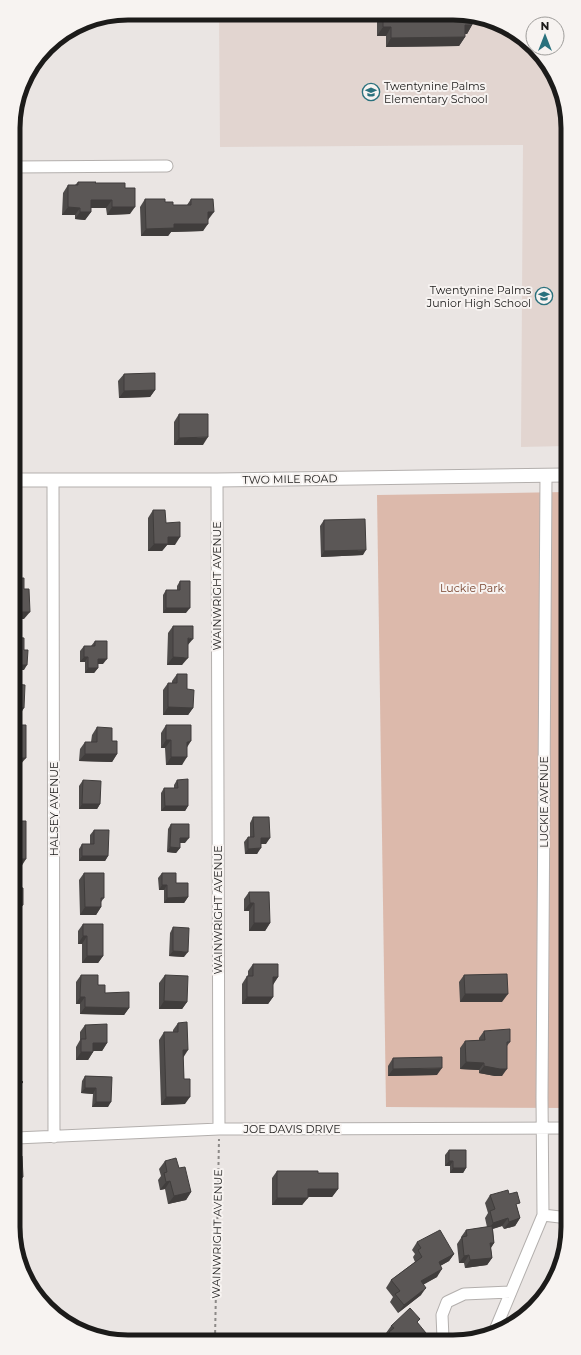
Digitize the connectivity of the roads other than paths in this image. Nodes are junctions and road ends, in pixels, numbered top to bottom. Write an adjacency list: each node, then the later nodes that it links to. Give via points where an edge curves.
1 (167, 166): 2 (street)
2 (20, 167)
3 (561, 475): 4 (street, TWO MILE ROAD)
4 (546, 476): 7 (street, TWO MILE ROAD); 8 (street, LUCKIE AVENUE)
5 (20, 480): 6 (street, TWO MILE ROAD)
6 (53, 480): 7 (street, TWO MILE ROAD); 11 (street, HALSEY AVENUE)
7 (217, 480): 10 (street, WAINWRIGHT AVENUE)
8 (542, 1128): 9 (street, JOE DAVIS DRIVE); 10 (street, JOE DAVIS DRIVE); 13 (street, LUCKIE AVENUE)
9 (561, 1128)
10 (219, 1129): 11 (street, JOE DAVIS DRIVE)
11 (54, 1137): 12 (street, JOE DAVIS DRIVE)
12 (20, 1138)
13 (543, 1215): 14 (street); 15 (street)
14 (561, 1217)
15 (510, 1292): 16 (street); 17 (street, via 464,1294 447,1302 442,1315)
16 (497, 1326)
17 (443, 1335)

